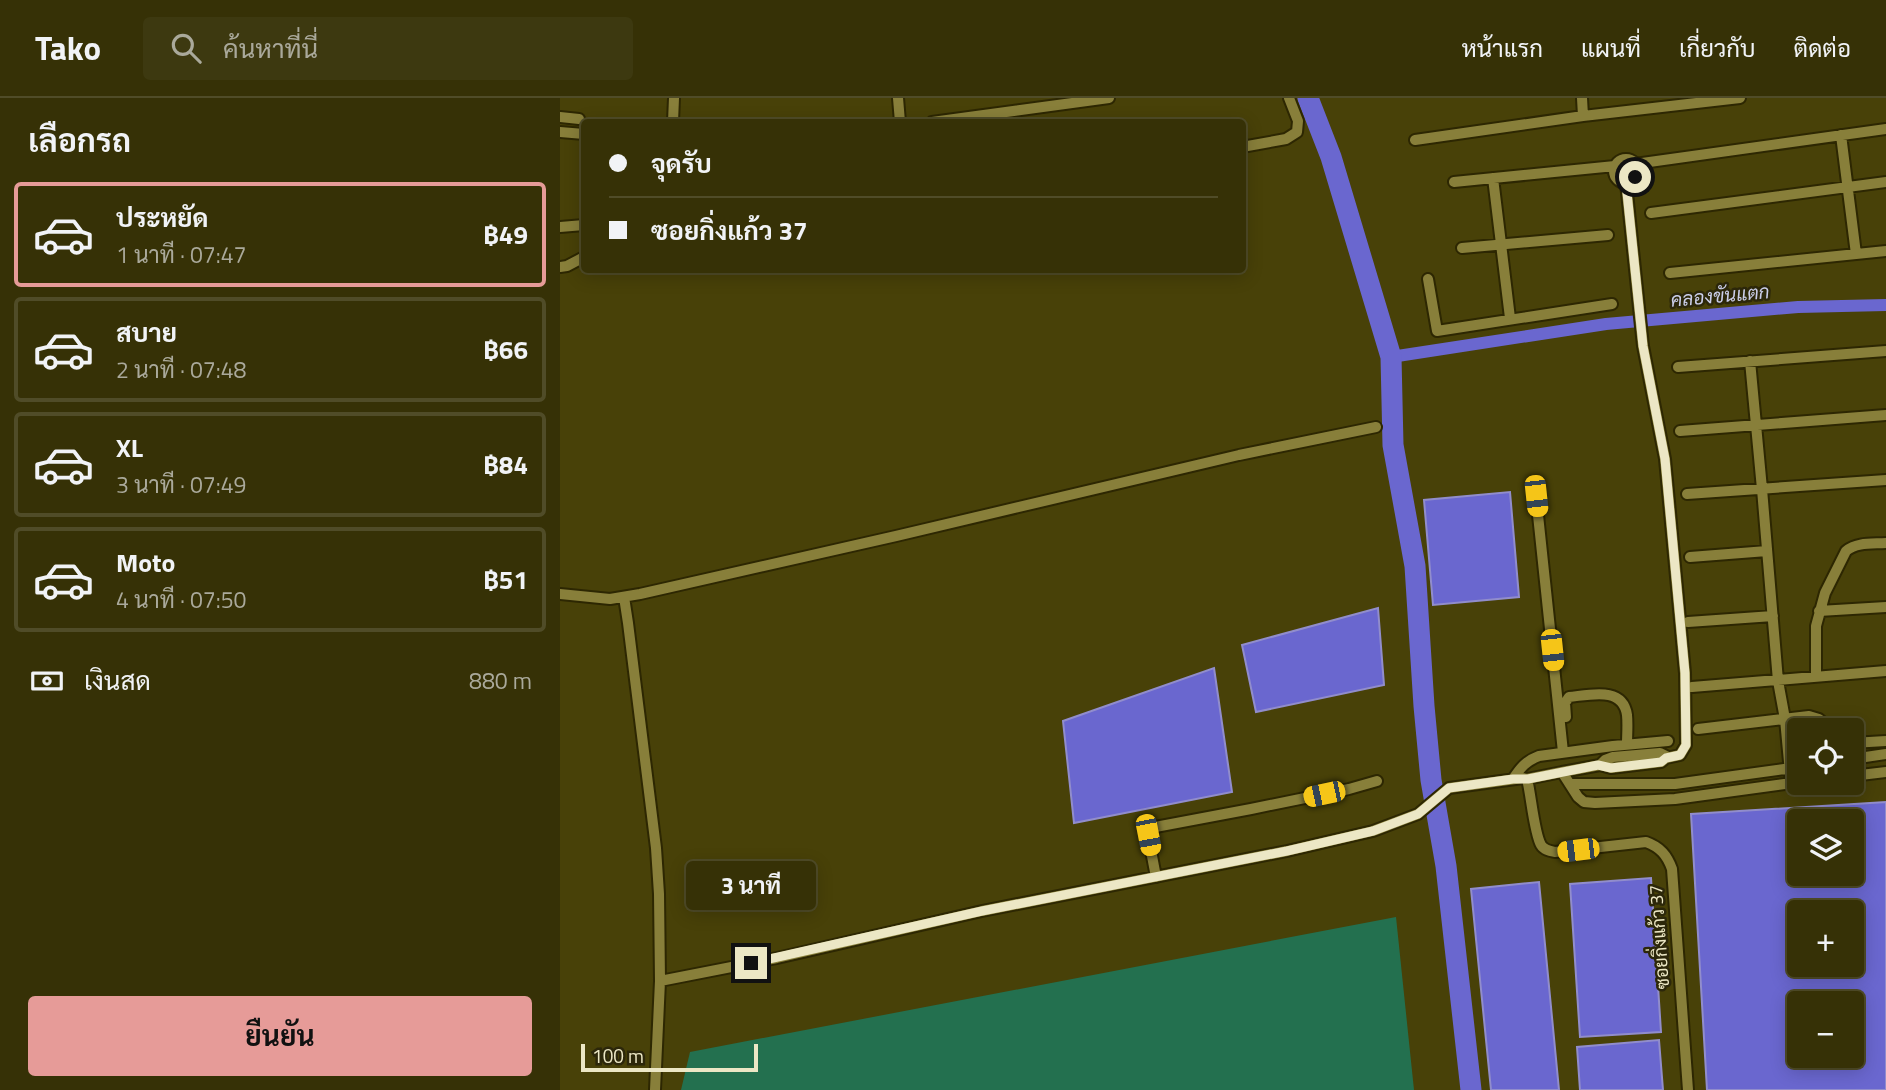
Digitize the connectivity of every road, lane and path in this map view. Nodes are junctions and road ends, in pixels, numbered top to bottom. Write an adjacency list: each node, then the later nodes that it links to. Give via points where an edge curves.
1 (674, 98): 10 (street)
2 (898, 98): 11 (street)
3 (1109, 98): 12 (street)
4 (1289, 98): 18 (street, via 1297,132 1286,139)
5 (1581, 98): 7 (street)
6 (1740, 98): 7 (street)
7 (1583, 116): 17 (street)
8 (560, 117): 9 (street)
9 (579, 119)
10 (673, 119)
11 (900, 119)
12 (954, 119)
13 (1886, 129): 16 (street)
14 (560, 132): 15 (street)
15 (581, 134)
16 (1841, 135): 19 (street); 25 (street)
17 (1415, 140)
18 (1246, 146)
19 (1635, 163): 20 (street, via 1624,159); 24 (street, via 1635,177)
20 (1615, 166): 21 (street); 24 (street, via 1614,174)
21 (1493, 178): 22 (street); 30 (street)
22 (1454, 182)
23 (1886, 182): 25 (street)
24 (1626, 183): 76 (street, via 1643,346 1665,459 1685,673 1686,745 1680,755)
25 (1847, 187): 26 (street); 33 (street)
26 (1651, 213)
27 (581, 225): 28 (street)
28 (560, 227)
29 (1608, 235): 30 (street)
30 (1501, 245): 31 (street); 39 (street)
31 (1462, 248)
32 (1886, 251): 33 (street)
33 (1856, 254): 36 (street)
34 (581, 259): 35 (street)
35 (560, 267)
36 (1670, 273)
37 (1428, 279): 39 (street, via 1437,331)
38 (1612, 304): 39 (street)
39 (1510, 318)
40 (1886, 351): 41 (street)
41 (1749, 361): 42 (street); 44 (street)
42 (1678, 367)
43 (1886, 415): 44 (street)
44 (1756, 425): 46 (street); 48 (street)
45 (1376, 427): 55 (street, via 1239,454)
46 (1680, 430)
47 (1886, 480): 48 (street)
48 (1762, 489): 49 (street); 52 (street)
49 (1687, 494)
50 (1536, 496): 73 (street)
51 (1886, 543): 57 (street, via 1846,551)
52 (1768, 551): 53 (street); 58 (street)
53 (1690, 557)
54 (560, 594): 55 (street)
55 (624, 597): 93 (street, via 656,848)
56 (1886, 607): 57 (street)
57 (1819, 611): 61 (street)
58 (1773, 616): 59 (street); 62 (street)
59 (1688, 622)
60 (1886, 671): 61 (street)
61 (1816, 676): 62 (street)
62 (1778, 681): 63 (street); 66 (street)
63 (1692, 687)
64 (1793, 718): 65 (street)
65 (1816, 718)
66 (1785, 719): 67 (street); 68 (street)
67 (1698, 729)
68 (1787, 730)
69 (1668, 741): 72 (street)
70 (1886, 741): 71 (street)
71 (1864, 742)
72 (1627, 744): 73 (street, via 1627,715 1617,698 1610,694 1569,697 1565,703); 74 (street)
73 (1565, 752): 74 (street); 83 (street, via 1529,760)
74 (1613, 752): 76 (street, via 1660,752); 78 (street)
75 (1886, 754): 77 (street)
76 (1668, 757): 78 (street, via 1623,767)
77 (1864, 758)
78 (1600, 765): 80 (street)
79 (1787, 769): 87 (street)
80 (1562, 772): 84 (street); 86 (street)
81 (1886, 772): 82 (street)
82 (1864, 775)
83 (1513, 779): 84 (street); 92 (street, via 1449,788 1418,814 1373,831)
84 (1528, 779): 95 (street, ซอยกิ่งแก้ว 37, via 1544,848 1555,852 1646,842 1657,846 1668,860)
85 (1377, 781): 92 (street, via 1150,828)
86 (1571, 784): 89 (street); 91 (street, via 1584,802)
87 (1675, 784): 89 (street); 90 (street)
88 (1787, 784): 90 (street)
89 (1651, 785): 91 (street)
90 (1675, 799): 91 (street)
91 (1652, 800)
92 (1156, 877): 93 (street)
93 (660, 981): 94 (street)
94 (655, 1090)
95 (1688, 1090)

